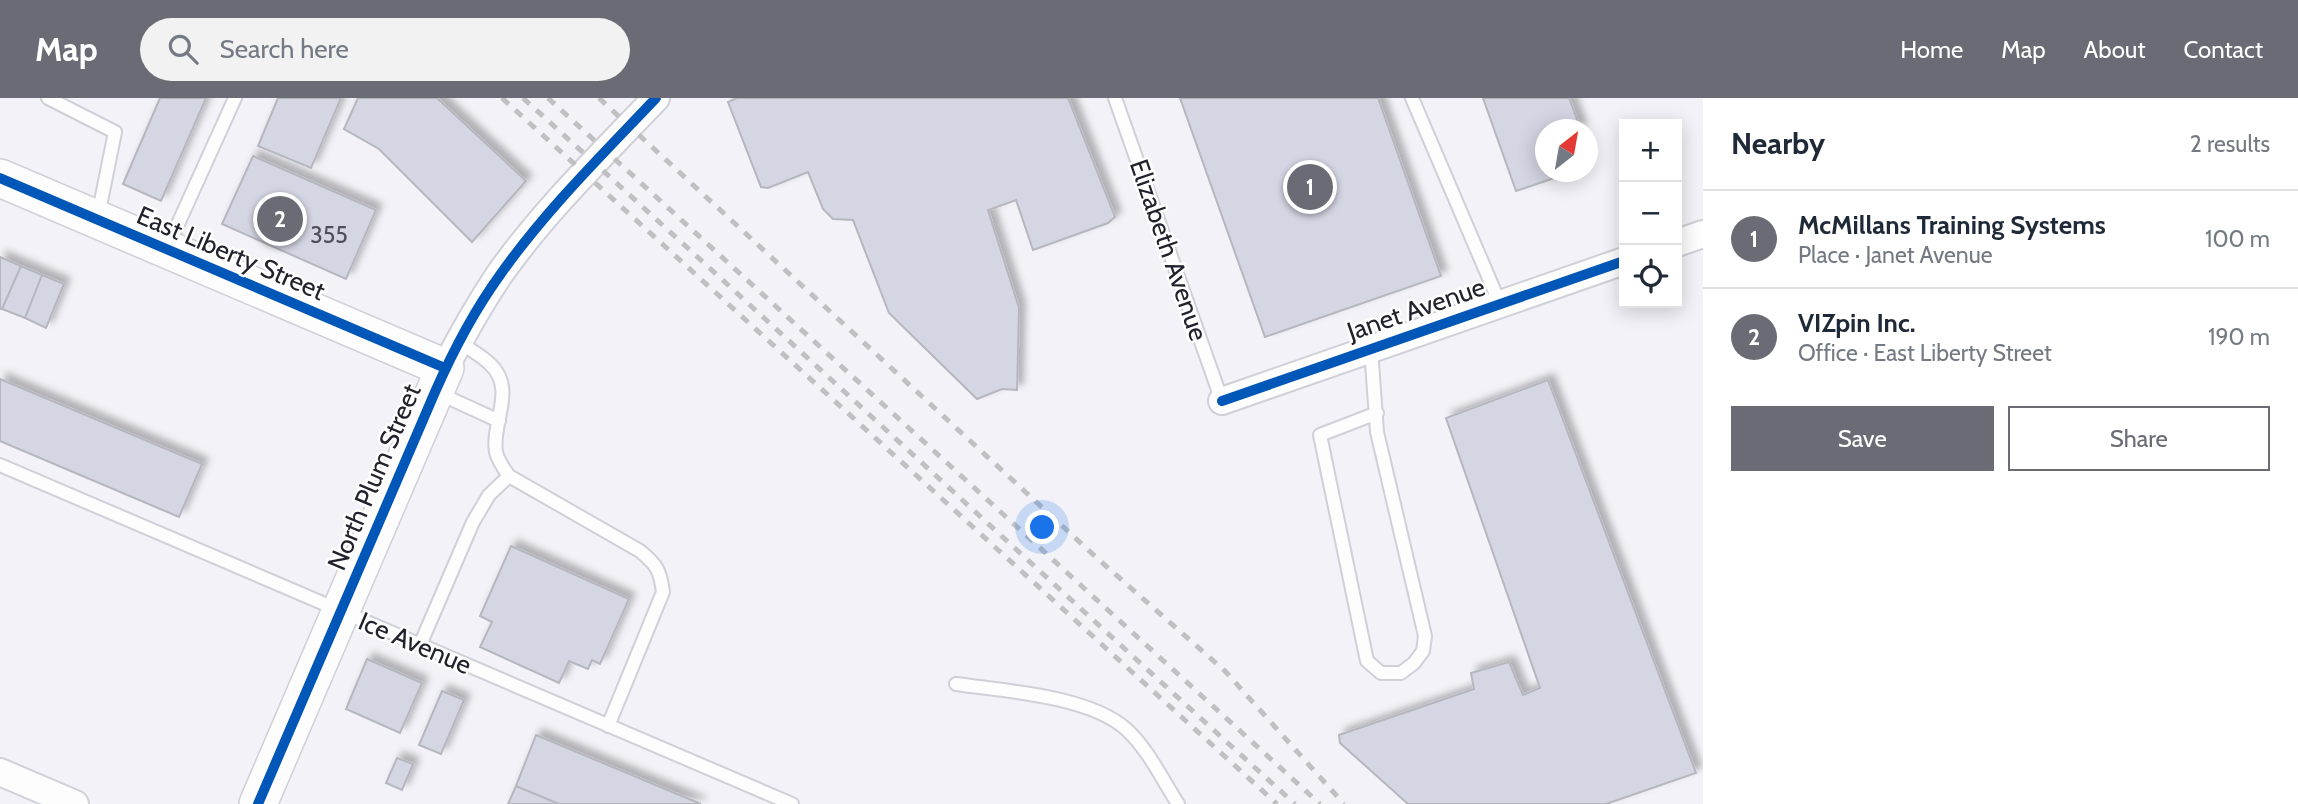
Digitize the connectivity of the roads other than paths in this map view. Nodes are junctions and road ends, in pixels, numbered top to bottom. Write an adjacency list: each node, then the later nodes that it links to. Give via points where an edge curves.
1 (48, 98): 7 (lane, via 115,132)
2 (236, 98): 10 (lane)
3 (656, 98): 14 (street, North Plum Street, via 540,222 499,276)
4 (1115, 98): 15 (lane, Elizabeth Avenue)
5 (1412, 98): 12 (lane)
6 (0, 178): 7 (street, East Liberty Street)
7 (97, 220): 10 (street, East Liberty Street)
8 (1703, 234): 9 (street)
9 (1682, 241)
10 (166, 250): 14 (street, East Liberty Street)
11 (1619, 263): 12 (street, Janet Avenue)
12 (1500, 304): 13 (street, Janet Avenue)
13 (1371, 348): 15 (street, Janet Avenue); 16 (lane)
14 (446, 367): 17 (lane); 17 (lane, via 491,364 504,396); 20 (street, North Plum Street)
15 (1222, 401)
16 (1377, 413): 16 (lane, via 1377,432 1425,636 1423,651 1401,673 1381,673 1367,661 1320,435)
17 (499, 421): 19 (lane, via 497,456)
18 (0, 465): 20 (lane, Ice Avenue)
19 (509, 476): 21 (lane, via 489,495 473,522); 23 (lane, via 640,551 660,573 663,592)
20 (342, 612): 21 (lane, Ice Avenue); 26 (street, North Plum Street)
21 (420, 645): 23 (lane, Ice Avenue)
22 (956, 684): 28 (lane, via 1056,699 1107,715 1127,730)
23 (608, 726): 27 (lane, Ice Avenue)
24 (0, 772): 25 (street)
25 (75, 804)
26 (258, 804)
27 (792, 804)
28 (1178, 804)

